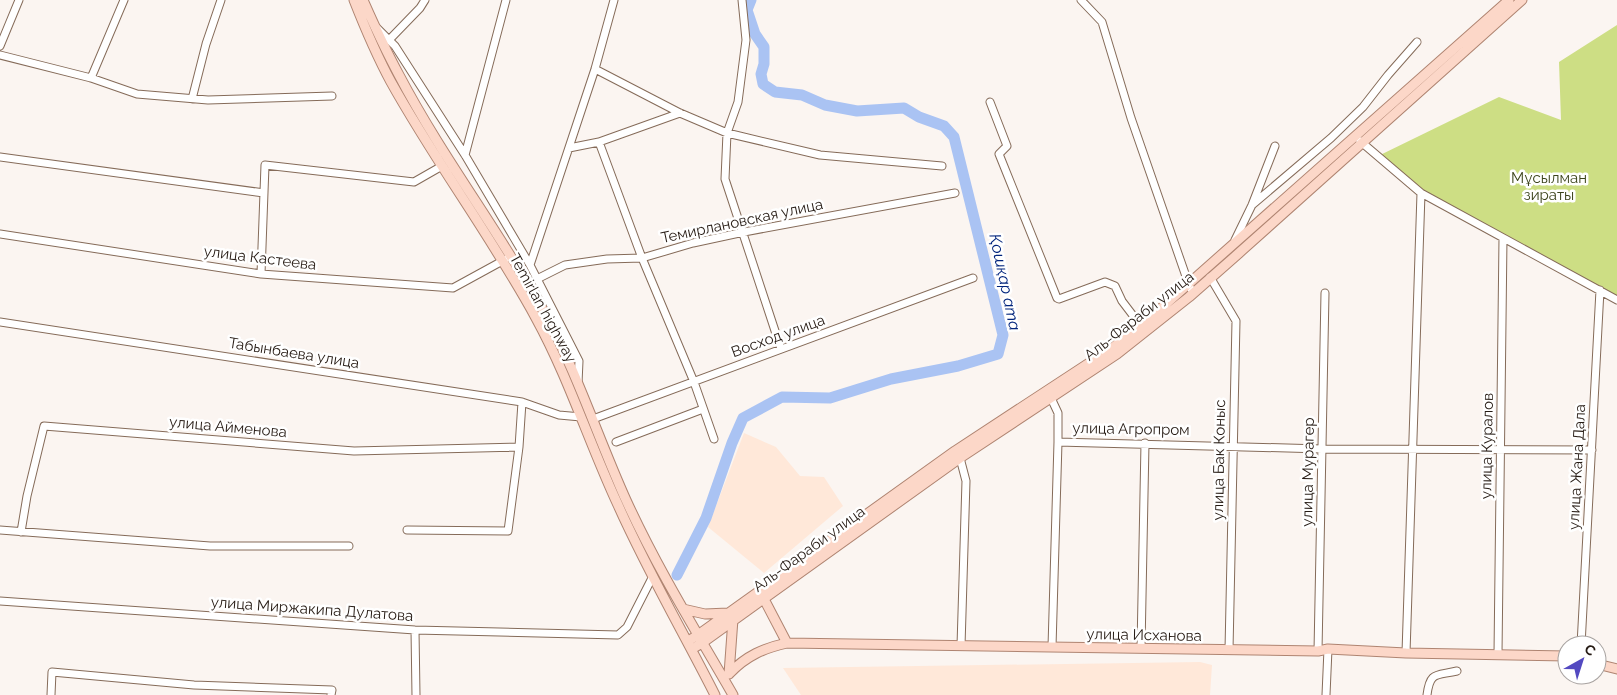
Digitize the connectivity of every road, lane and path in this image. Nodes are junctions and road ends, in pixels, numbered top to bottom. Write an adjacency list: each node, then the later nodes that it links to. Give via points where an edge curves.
1 (19, 0): 16 (street)
2 (124, 0): 19 (street)
3 (221, 0): 21 (street)
4 (354, 0): 31 (main road, Temirlan highway, via 390,80)
5 (364, 0): 13 (main road, Temirlan highway)
6 (425, 0): 14 (street)
7 (506, 0): 29 (street)
8 (614, 0): 18 (street)
9 (742, 0): 24 (street, via 746,40 738,102)
10 (1080, 0): 49 (street, via 1102,22 1131,118)
11 (1509, 0): 25 (main road, Аль-Фараби улица)
12 (1522, 0): 25 (main road, Аль-Фараби улица)
13 (375, 26): 14 (street); 41 (main road, Temirlan highway, via 422,116)
14 (389, 40): 29 (street)
15 (1417, 42): 36 (street, via 1363,107)
16 (0, 46)
17 (0, 55): 19 (street)
18 (595, 69): 23 (street); 28 (street)
19 (91, 78): 21 (street, via 137,94)
20 (332, 96): 21 (street)
21 (192, 99)
22 (990, 102): 54 (street, via 1007,146 999,154 1057,298 1110,283)
23 (680, 113): 24 (street); 26 (street)
24 (727, 133): 32 (street, via 820,155); 37 (street, via 725,179)
25 (1359, 141): 35 (street); 40 (main road, Аль-Фараби улица); 46 (main road, Аль-Фараби улица)
26 (599, 142): 28 (street); 42 (street)
27 (1275, 146): 36 (street)
28 (569, 148): 44 (street)
29 (465, 155): 44 (street)
30 (0, 157): 33 (street)
31 (442, 166): 33 (street, via 414,182 265,165); 43 (main road, Temirlan highway)
32 (942, 166)
33 (264, 193): 45 (street)
34 (955, 193): 37 (street, Темирлановская улица)
35 (1420, 193): 39 (street); 70 (street)
36 (1252, 205): 40 (street)
37 (744, 232): 42 (street, Темирлановская улица); 55 (street)
38 (0, 234): 45 (street, улица Кастеева)
39 (1503, 238): 50 (street); 71 (street, улица Куралов)
40 (1233, 245): 49 (main road, Аль-Фараби улица)
41 (511, 256): 43 (street, улица Кастеева); 57 (main road, Temirlan highway, via 545,314)
42 (642, 258): 48 (street, Темирлановская улица, via 607,259 565,266); 56 (street)
43 (502, 261): 45 (street, улица Кастеева, via 453,288); 61 (main road, Temirlan highway, via 536,318)
44 (530, 265): 48 (street)
45 (261, 274)
46 (1210, 277): 49 (main road, Аль-Фараби улица); 67 (street, улица Бак Коныс, via 1236,321)
47 (973, 278): 55 (street, Восход улица)
48 (537, 279): 57 (street, via 579,361)
49 (1191, 289): 54 (main road, Аль-Фараби улица); 58 (main road, Аль-Фараби улица, via 1117,354)
50 (1600, 290): 52 (street); 72 (street, улица Жана Дала)
51 (1325, 293): 69 (street, улица Мурагер)
52 (1617, 300)
53 (0, 322): 59 (street, Табынбаева улица)
54 (1141, 326): 82 (main road, Аль-Фараби улица, via 955,451)
55 (781, 349): 56 (street, Восход улица)
56 (694, 382): 60 (street); 62 (street, Восход улица)
57 (578, 383): 62 (main road, Temirlan highway)
58 (1051, 398): 65 (street, via 1058,413); 73 (main road, Аль-Фараби улица)
59 (522, 402): 61 (street, Табынбаева улица, via 559,416); 68 (street)
60 (703, 409): 63 (street); 64 (street)
61 (581, 416): 78 (main road, Temirlan highway)
62 (592, 418): 81 (main road, Temirlan highway, via 627,501)
63 (714, 439)
64 (616, 442)
65 (1058, 442): 66 (street, улица Агропром); 89 (street)
66 (1145, 443): 67 (street, улица Агропром); 90 (street)
67 (1233, 446): 69 (street, улица Агропром); 92 (street, улица Бак Коныс)
68 (519, 447): 75 (street, via 508,531); 76 (street, улица Айменова, via 354,450 44,426)
69 (1322, 449): 70 (street, улица Агропром); 93 (street, улица Мурагер)
70 (1413, 449): 71 (street, улица Агропром); 94 (street)
71 (1500, 449): 72 (street, улица Агропром); 95 (street, улица Куралов)
72 (1592, 450): 84 (street, улица Жана Дала)
73 (960, 458): 79 (main road, Аль-Фараби улица); 88 (street, via 966,480)
74 (0, 530): 76 (street)
75 (407, 530)
76 (21, 532): 77 (street, via 210,546)
77 (349, 546)
78 (652, 576): 83 (street, улица Миржакипа Дулатова, via 627,627 618,635); 87 (main road, Temirlan highway)
79 (764, 599): 82 (main road, Аль-Фараби улица); 86 (main road)
80 (0, 601): 83 (street, улица Миржакипа Дулатова)
81 (683, 609): 82 (main road); 85 (main road, Temirlan highway)
82 (731, 616): 85 (main road, Аль-Фараби улица); 98 (main road)
83 (415, 630): 102 (street)
84 (1582, 635)
85 (700, 639): 87 (main road, Аль-Фараби улица); 99 (main road, Temirlan highway)
86 (787, 643): 88 (main road, улица Исханова); 98 (main road, улица Исханова, via 743,659)
87 (690, 645): 103 (main road, Temirlan highway)
88 (960, 646): 89 (main road, улица Исханова)
89 (1052, 648): 90 (main road, улица Исханова)
90 (1141, 648): 92 (main road, улица Исханова)
91 (1328, 649): 93 (main road, улица Исханова); 94 (main road, улица Исханова); 105 (street)
92 (1229, 650): 93 (main road, улица Исханова)
93 (1318, 651)
94 (1406, 653): 95 (main road, улица Исханова)
95 (1498, 654): 96 (main road, улица Исханова)
96 (1557, 656)
97 (1457, 671): 106 (street, via 1433,677)
98 (730, 673): 99 (main road)
99 (728, 686): 104 (main road, Temirlan highway)
100 (51, 695): 101 (street, via 52,672 194,685 332,690)
101 (331, 695)
102 (416, 695)
103 (715, 695)
104 (732, 695)
105 (1326, 695)
106 (1427, 695)

